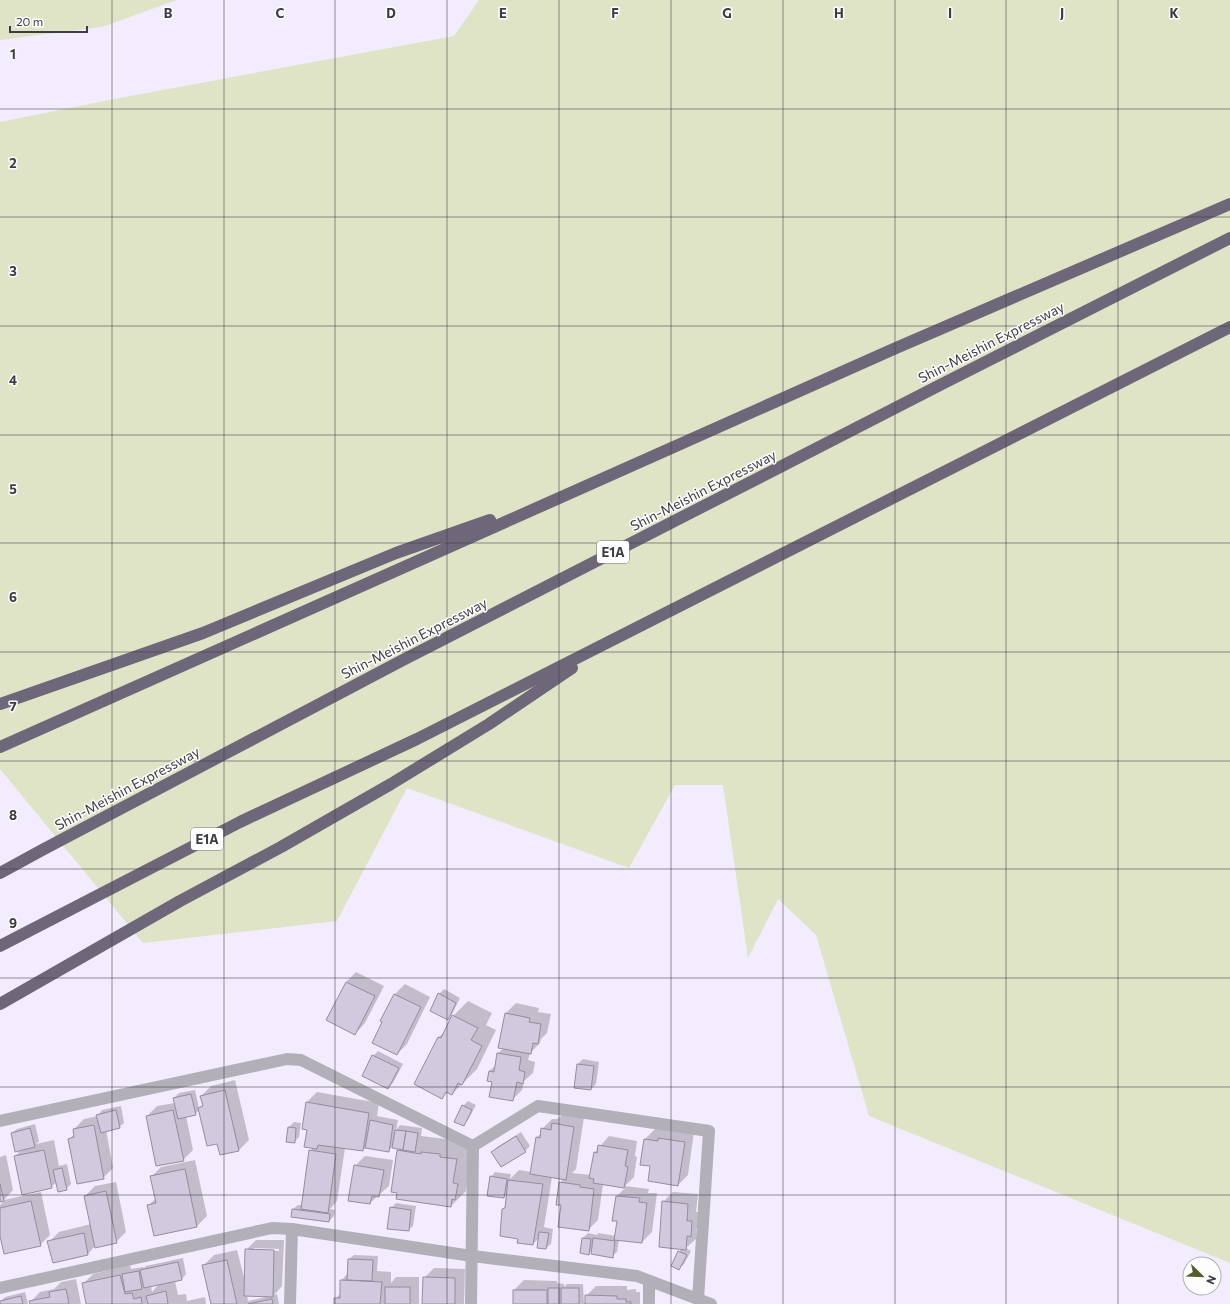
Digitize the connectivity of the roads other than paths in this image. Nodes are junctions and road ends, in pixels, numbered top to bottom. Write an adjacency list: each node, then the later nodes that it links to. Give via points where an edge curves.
1 (1230, 204): 4 (highway)
2 (1230, 238): 8 (highway, Shin-Meishin Expressway / E1A, via 394,665)
3 (1230, 326): 5 (highway, E1A)
4 (573, 492): 6 (highway, via 396,553 203,633); 7 (highway)
5 (615, 639): 9 (highway, E1A, via 417,739 240,822); 10 (highway, via 489,724 391,784 281,847 173,904)
6 (0, 704)
7 (0, 747)
8 (0, 873)
9 (0, 946)
10 (0, 1004)
11 (0, 1121): 12 (street, via 287,1059 301,1060)
12 (473, 1146): 14 (street); 17 (street, via 538,1106 709,1131)
13 (292, 1229): 14 (street); 16 (street, via 272,1228); 18 (street)
14 (472, 1256): 15 (street, via 637,1276); 19 (street)
15 (649, 1281): 17 (street); 20 (street)
16 (0, 1288)
17 (698, 1299): 21 (street)
18 (290, 1304)
19 (472, 1304)
20 (649, 1304)
21 (711, 1304)

